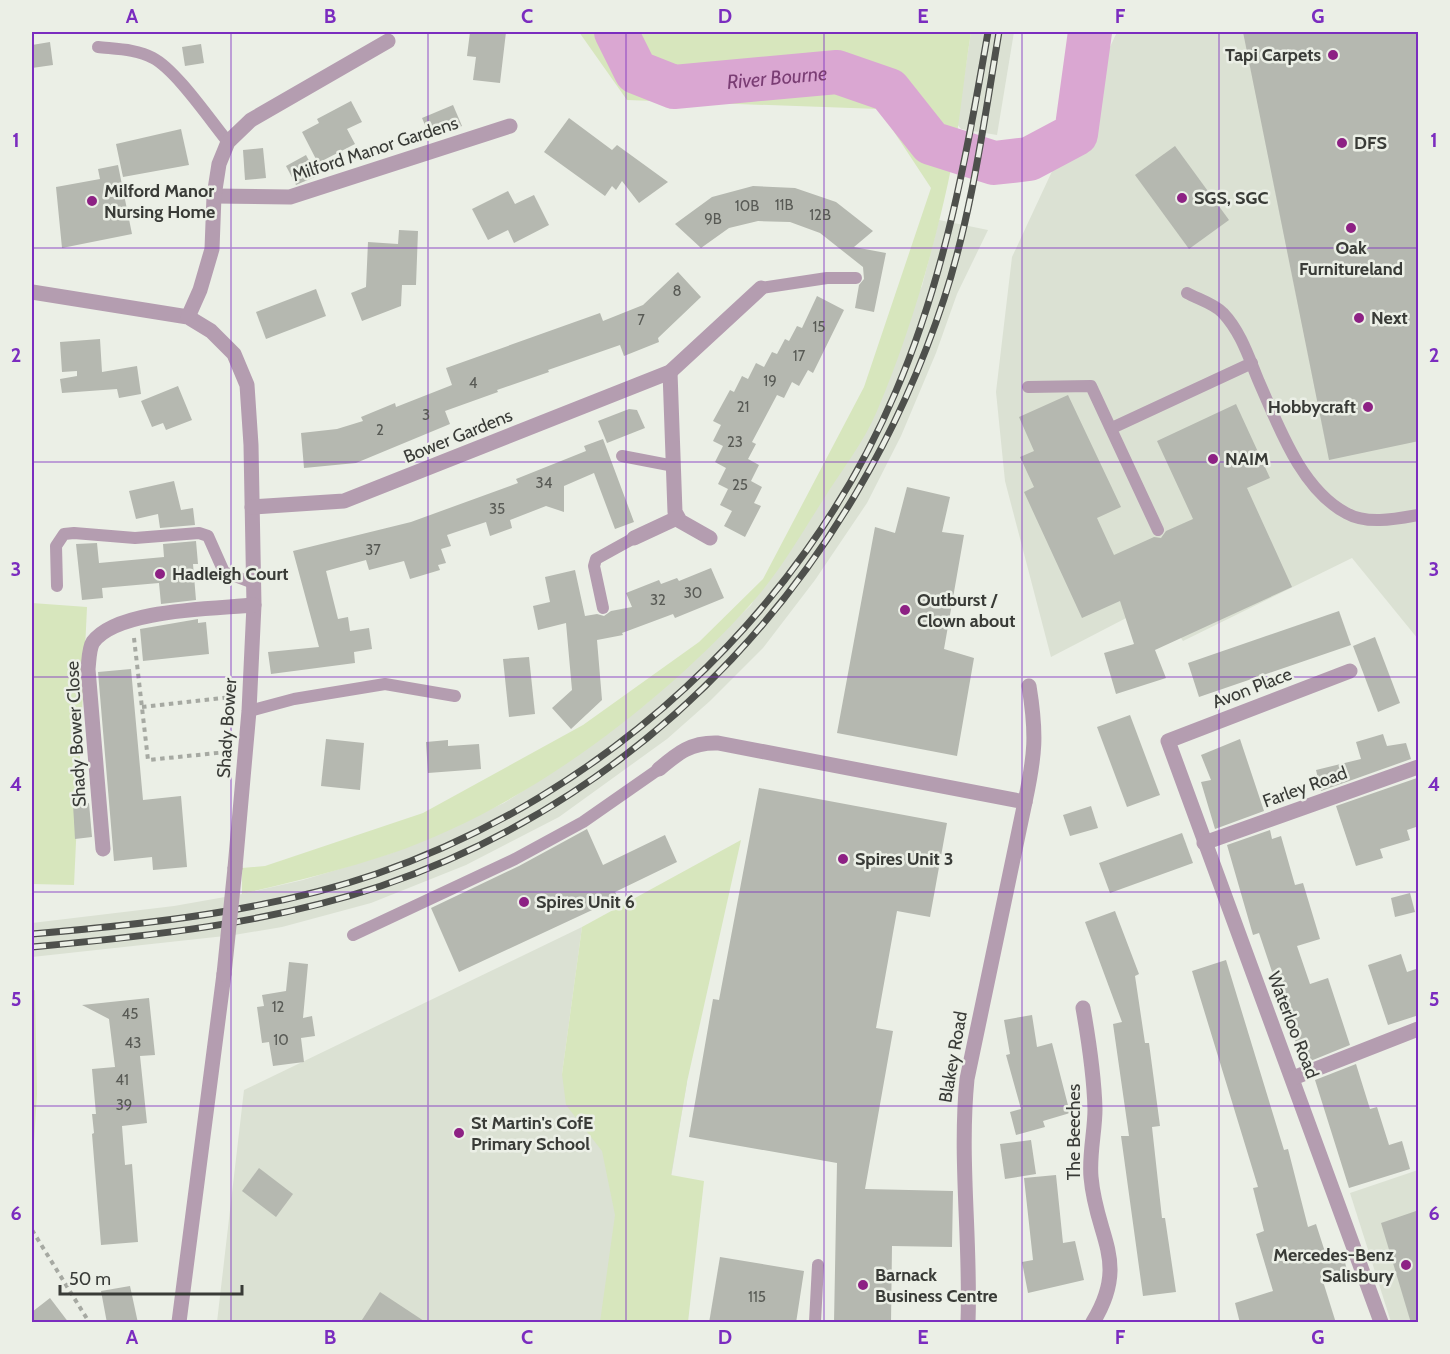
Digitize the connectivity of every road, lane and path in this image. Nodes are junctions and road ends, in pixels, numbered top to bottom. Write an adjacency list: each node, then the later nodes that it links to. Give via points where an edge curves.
1 (388, 41): 4 (street, via 251,120)
2 (98, 47): 4 (lane, via 154,58 167,68)
3 (510, 126): 5 (street, Milford Manor Gardens, via 290,197)
4 (228, 142): 5 (street, via 219,164)
5 (214, 196): 10 (street, via 212,249)
6 (856, 278): 7 (lane, via 827,278)
7 (761, 288): 13 (street, Bower Gardens)
8 (32, 292): 10 (street, Shady Bower)
9 (1187, 293): 12 (lane, via 1222,311)
10 (188, 317): 19 (street, Shady Bower, via 211,331 234,354 247,385)
11 (32, 345): 15 (path)
12 (1252, 363): 16 (lane); 20 (lane, via 1309,481 1329,501 1364,519)
13 (670, 372): 18 (street); 19 (street, Bower Gardens, via 344,501)
14 (1028, 387): 16 (lane, via 1091,386)
15 (32, 398)
16 (1112, 428): 22 (lane)
17 (622, 456): 18 (lane)
18 (674, 466): 21 (street)
19 (252, 507): 25 (street, Shady Bower)
20 (1419, 515)
21 (677, 518): 23 (street); 24 (street)
22 (1158, 530)
23 (634, 538): 28 (lane, via 596,559)
24 (710, 538)
25 (253, 584): 26 (lane, via 224,572 208,536 199,533 135,538 74,533 64,534 56,546); 27 (street, Shady Bower)
26 (57, 586)
27 (254, 605): 29 (street, Shady Bower Close); 32 (street, Shady Bower)
28 (603, 608)
29 (132, 619): 34 (path); 42 (street, Shady Bower Close, via 115,624 91,644 88,669)
30 (1350, 671): 36 (street, Avon Place)
31 (1029, 687): 40 (street, Blakey Road, via 1036,740)
32 (250, 694): 34 (path); 35 (street, Shady Bower)
33 (455, 696): 35 (lane, via 385,684)
34 (142, 707): 37 (path, via 148,760)
35 (249, 711): 37 (street, Shady Bower)
36 (1168, 741): 41 (street, Waterloo Road)
37 (246, 750): 50 (street, Shady Bower, bridge, via 224,974)
38 (1419, 767): 41 (street, Farley Road)
39 (659, 769): 40 (street, via 690,745 718,743); 43 (lane, via 583,822 525,854)
40 (1025, 802): 52 (street, Blakey Road, via 966,1078 962,1125 969,1241)
41 (1204, 843): 46 (street, Waterloo Road)
42 (103, 849)
43 (353, 935)
44 (1083, 1008): 53 (street, The Beeches, via 1095,1112 1091,1178 1112,1268 1106,1301)
45 (1419, 1029): 46 (street)
46 (1293, 1078): 54 (street, Waterloo Road)
47 (32, 1230): 49 (path)
48 (818, 1265): 51 (lane)
49 (89, 1323)
50 (179, 1323)
51 (815, 1323)
52 (968, 1323)
53 (1093, 1323)
54 (1381, 1323)

